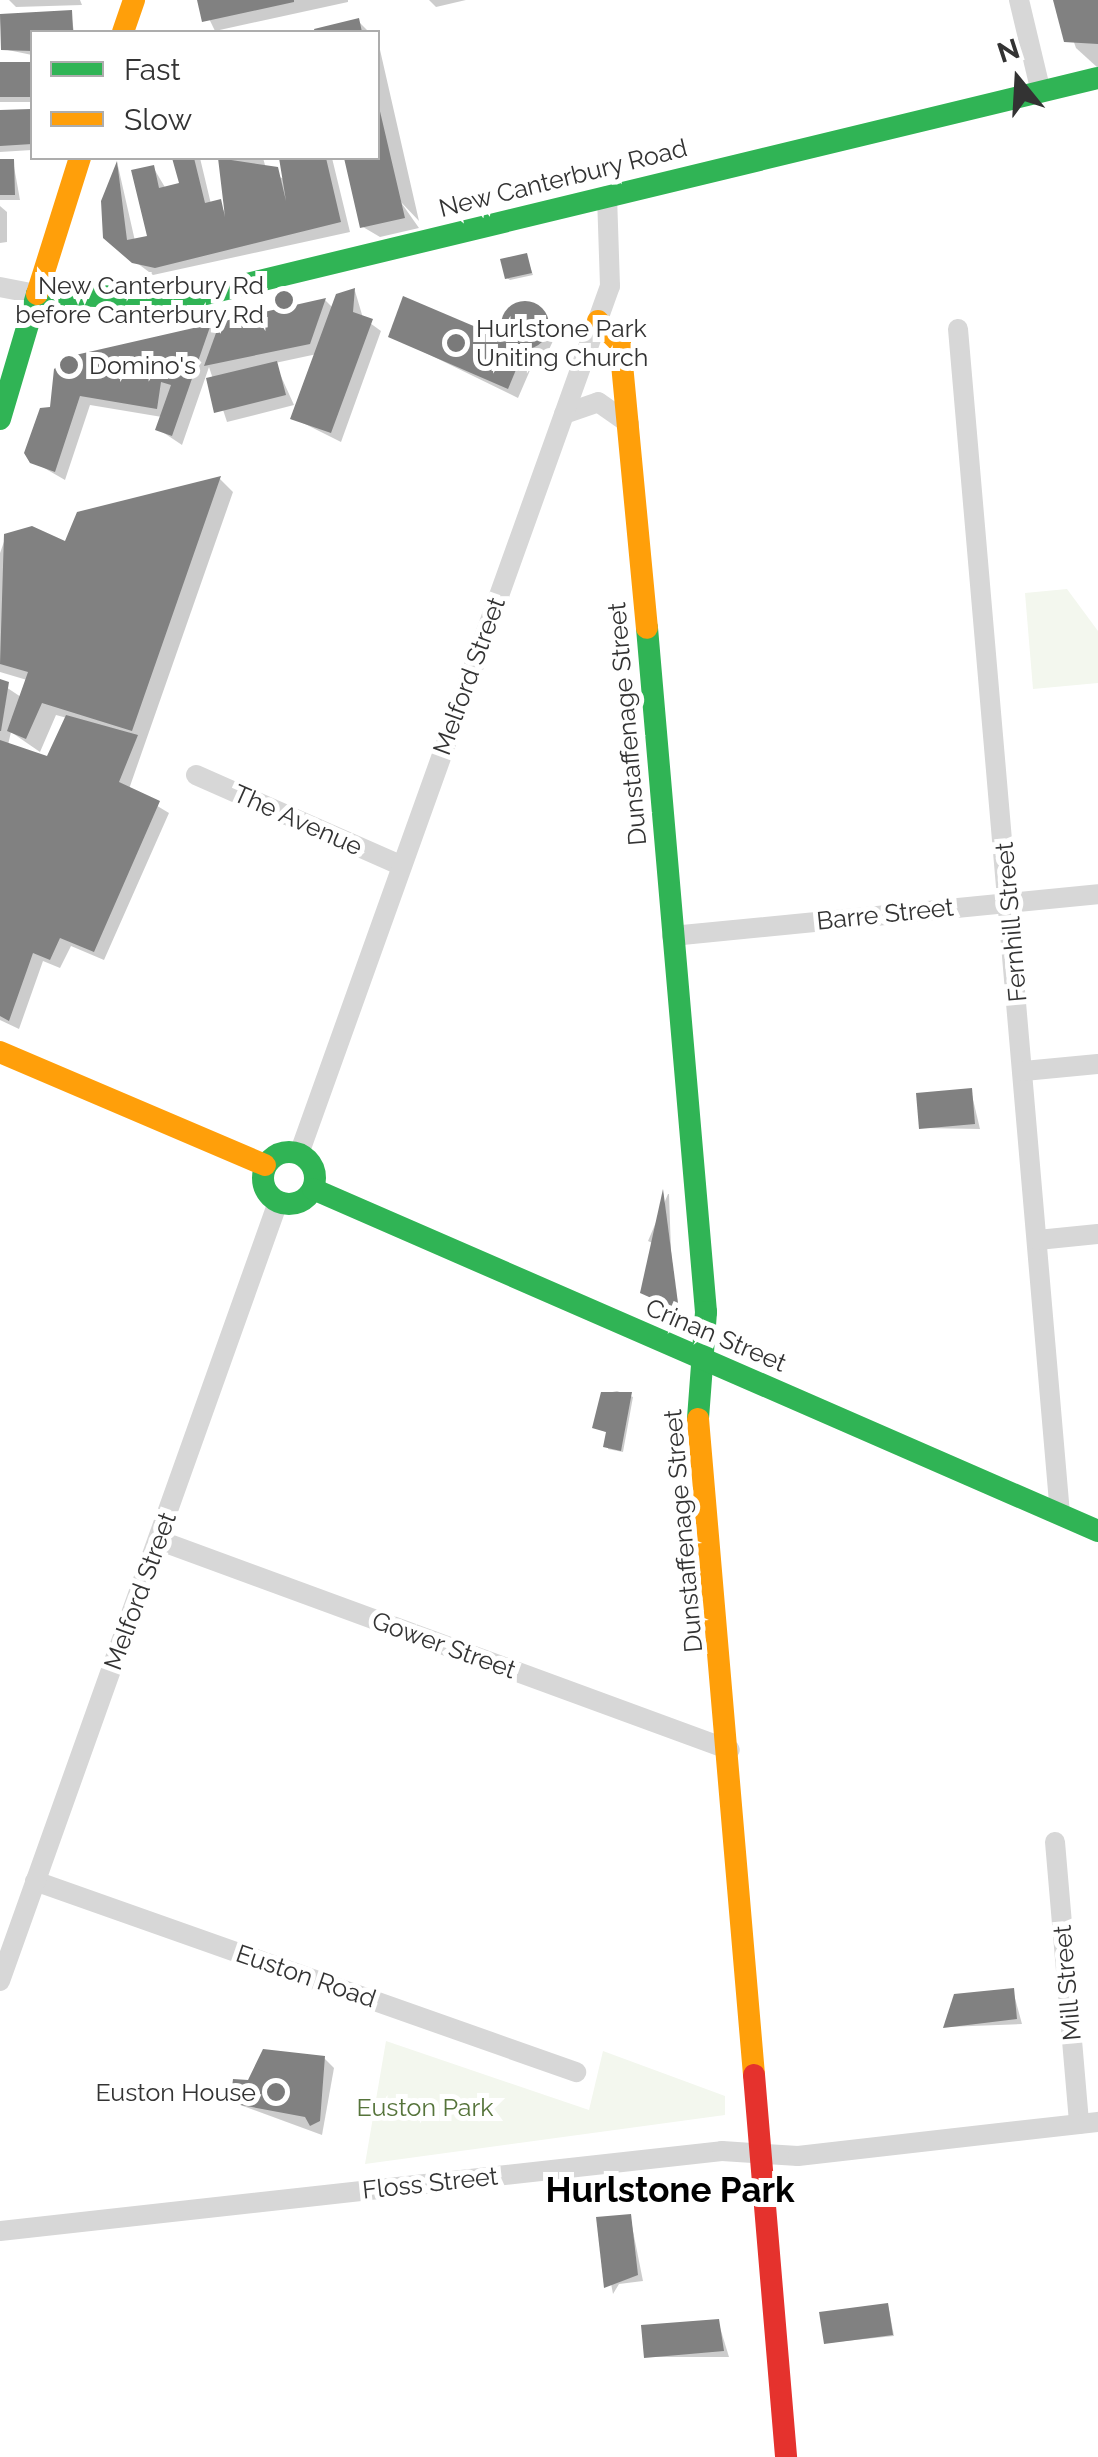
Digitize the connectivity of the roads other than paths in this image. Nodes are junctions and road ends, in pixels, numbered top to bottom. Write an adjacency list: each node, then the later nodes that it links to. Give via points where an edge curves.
1 (134, 0): 3 (main road)
2 (1019, 0): 5 (street)
3 (124, 30)
4 (1098, 78): 5 (main road, New Canterbury Road)
5 (1042, 92): 7 (main road, New Canterbury Road)
6 (79, 160): 9 (main road)
7 (607, 196): 9 (main road, New Canterbury Road, via 184,298); 11 (street, Melford Street, via 614,272)
8 (0, 287): 9 (street)
9 (37, 294): 13 (main road)
10 (958, 329): 18 (street, Fernhill Street)
11 (594, 333): 12 (street, Melford Street); 14 (main road, Dunstaffenage Street, via 620,343)
12 (564, 414): 14 (street, via 598,402); 16 (street, Melford Street)
13 (0, 419)
14 (629, 424): 19 (main road, Dunstaffenage Street)
15 (196, 774): 16 (street, The Avenue)
16 (400, 865): 23 (street, Melford Street)
17 (1098, 894): 18 (street, Barre Street)
18 (1010, 902): 19 (street, Barre Street); 22 (street, Fernhill Street)
19 (672, 936): 29 (main road, Dunstaffenage Street, via 706,1312)
20 (0, 1052): 24 (main road)
21 (1098, 1064): 22 (street)
22 (1024, 1071): 28 (street, Fernhill Street)
23 (299, 1154): 24 (main road); 25 (main road, via 315,1173)
24 (265, 1165): 26 (main road, via 262,1180)
25 (314, 1189): 26 (main road, via 302,1202); 29 (main road, Crinan Street)
26 (278, 1202): 32 (street, Melford Street)
27 (1098, 1234): 28 (street)
28 (1038, 1240): 30 (street, Fernhill Street)
29 (702, 1360): 30 (main road, Crinan Street); 33 (main road, Dunstaffenage Street, via 697,1406)
30 (1060, 1514): 31 (main road, Crinan Street)
31 (1098, 1531)
32 (158, 1540): 33 (street, Gower Street); 35 (street, Melford Street)
33 (730, 1750): 39 (main road, Dunstaffenage Street)
34 (1056, 1842): 38 (street, Mill Street)
35 (35, 1882): 36 (street, Melford Street); 37 (street, Euston Road)
36 (0, 1980)
37 (576, 2072)
38 (1088, 2123): 39 (street, Floss Street)
39 (764, 2156): 40 (street, Floss Street, via 722,2151); 41 (main road, Dunstaffenage Street)
40 (0, 2231)
41 (786, 2457)

